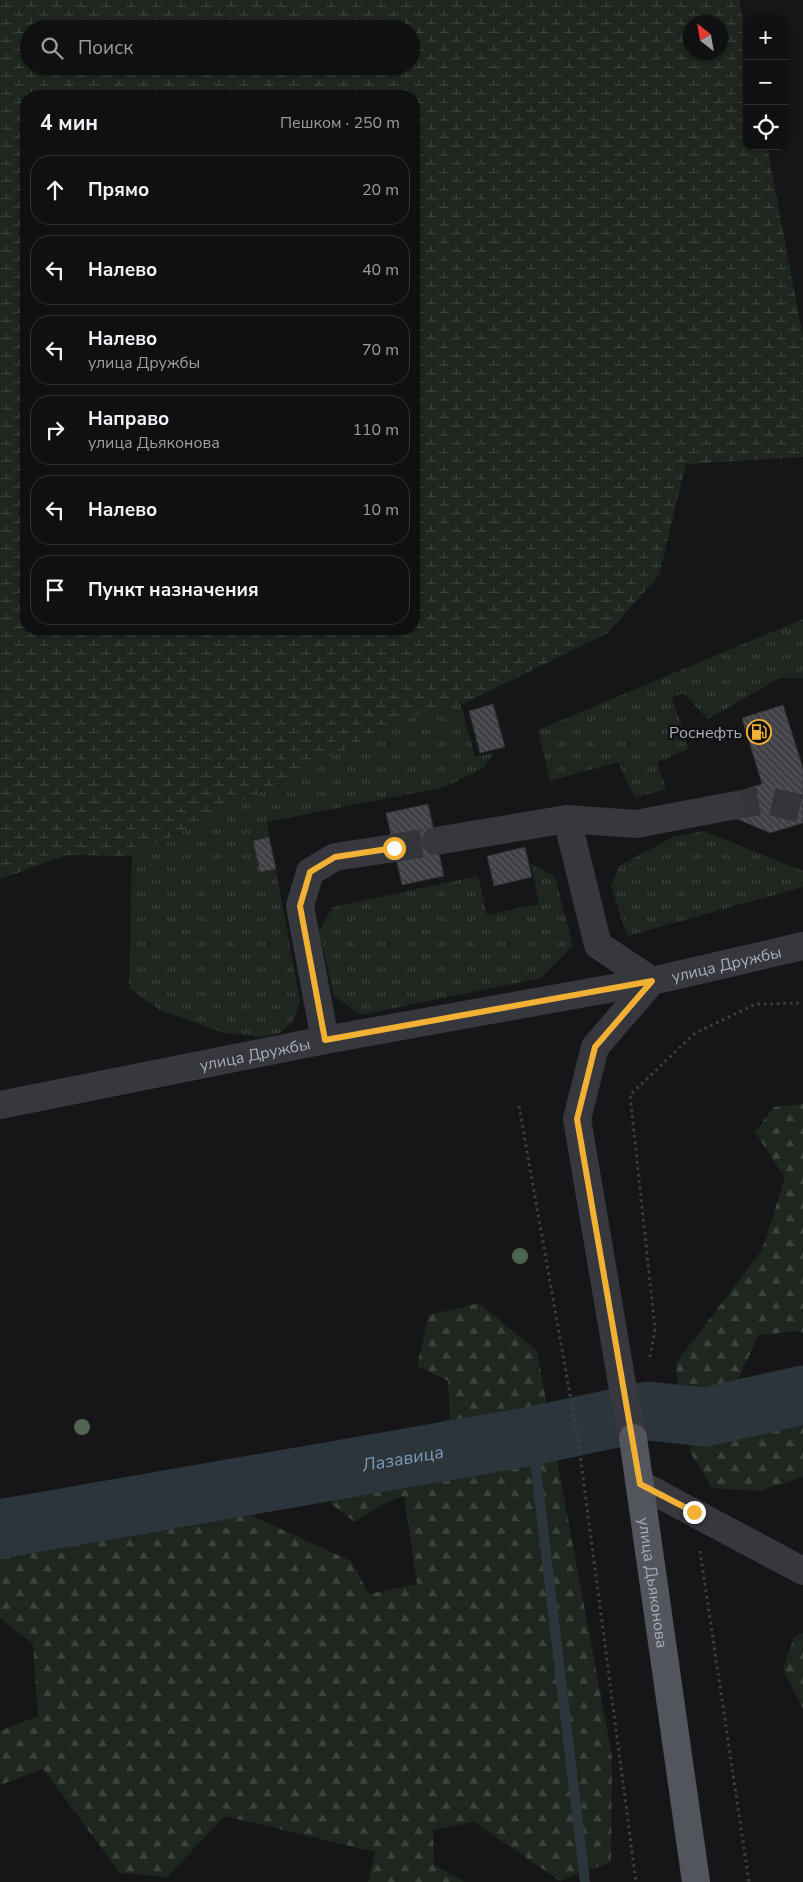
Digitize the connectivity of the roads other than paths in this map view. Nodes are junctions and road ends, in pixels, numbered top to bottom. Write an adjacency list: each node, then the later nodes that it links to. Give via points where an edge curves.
1 (731, 806): 2 (street, via 636,824)
2 (567, 819): 3 (street); 6 (street, via 598,945)
3 (436, 840)
4 (394, 848): 7 (street, via 335,857 310,872 300,906)
5 (803, 946): 6 (street, улица Дружбы)
6 (652, 981): 7 (street, улица Дружбы); 9 (street, улица Дьяконова, via 595,1047 577,1119)
7 (325, 1040): 8 (street, улица Дружбы)
8 (0, 1104)
9 (633, 1438): 10 (main road, улица Дьяконова)
10 (640, 1484): 11 (street); 12 (main road, улица Дьяконова)
11 (803, 1571)
12 (696, 1882)

